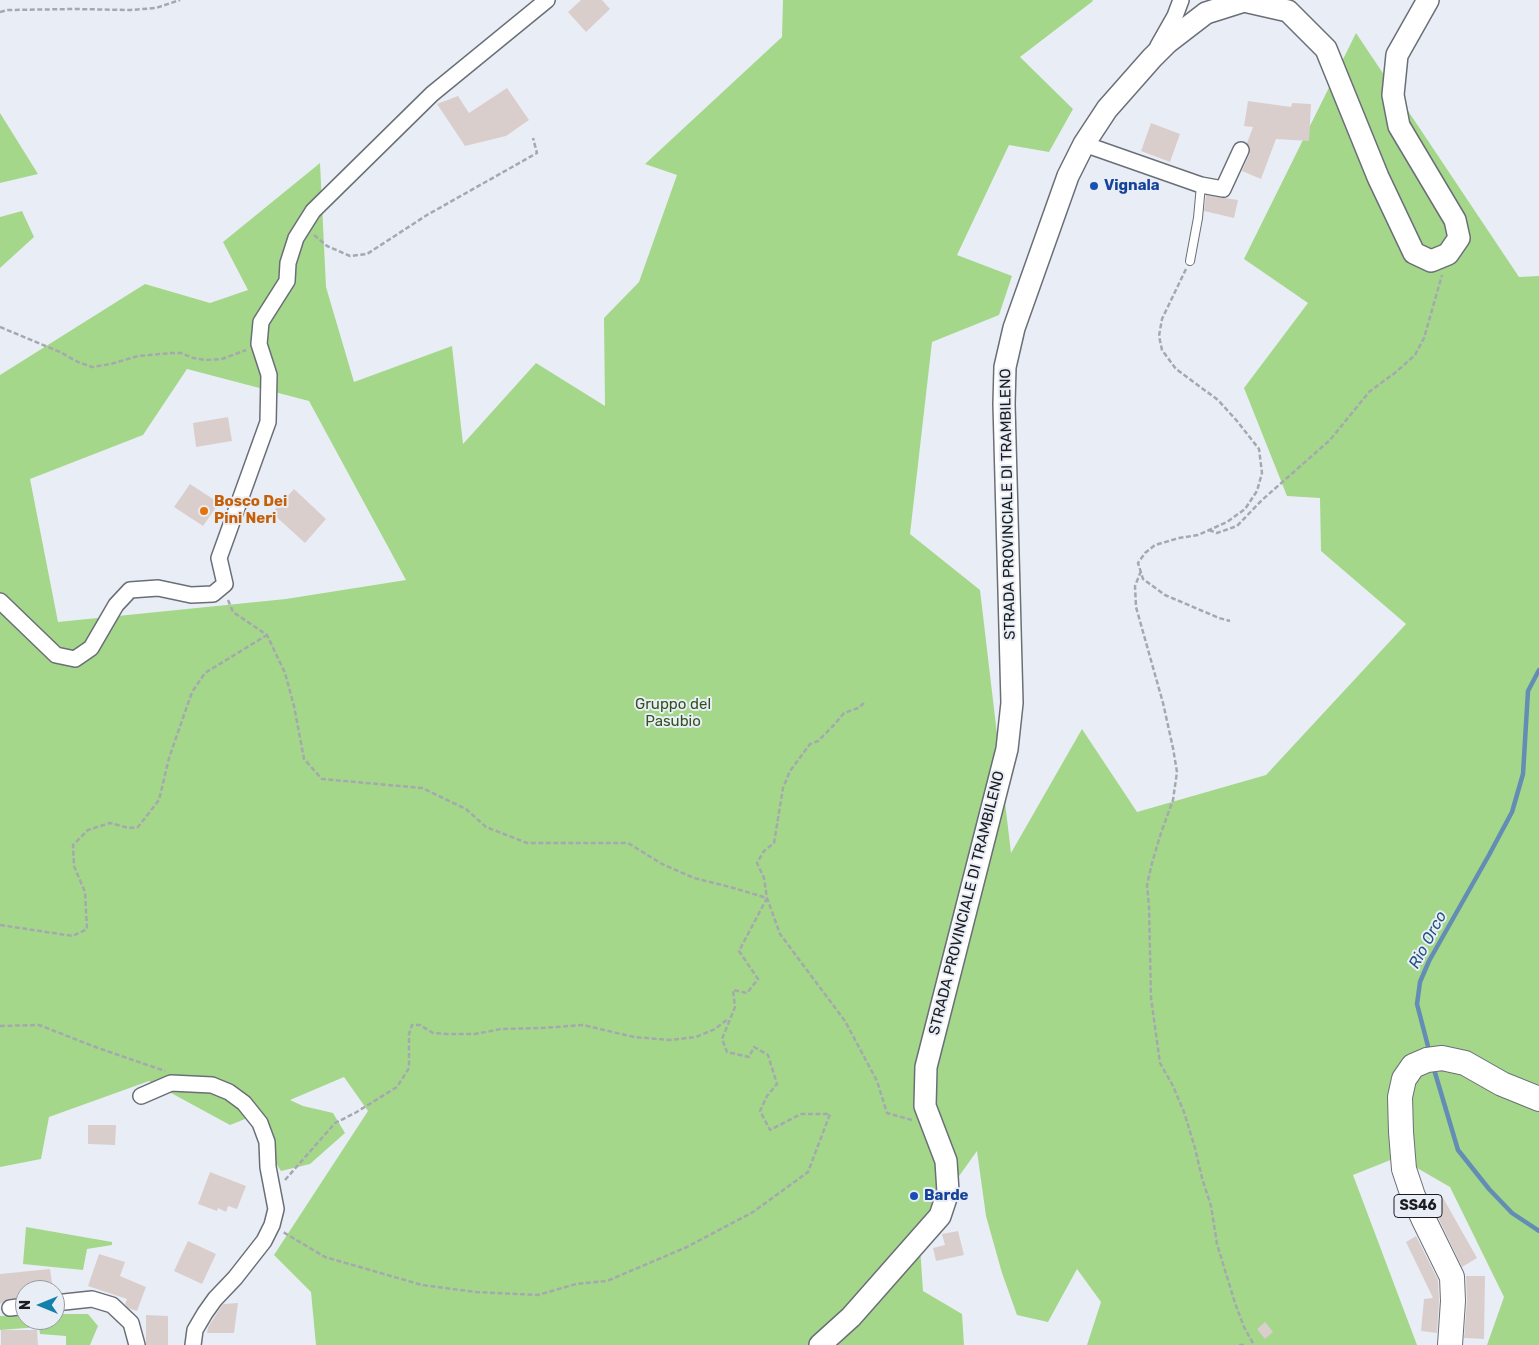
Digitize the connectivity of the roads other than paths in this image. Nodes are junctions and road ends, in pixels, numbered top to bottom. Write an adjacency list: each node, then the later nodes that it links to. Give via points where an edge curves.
1 (547, 0): 9 (street, via 432,94 313,211 296,238 288,263 287,281 261,322 259,344 269,375 268,422 219,558 225,584 213,594 191,595 158,588 130,590 90,648 75,659 56,655)
2 (1181, 0): 4 (street)
3 (1428, 0): 4 (street, STRADA PROVINCIALE DI TRAMBILENO, via 1397,55 1393,96 1399,126 1455,220 1459,238 1448,254 1431,260 1414,253 1378,177 1326,49 1288,11 1244,1 1206,13)
4 (1152, 58): 5 (street, STRADA PROVINCIALE DI TRAMBILENO, via 1107,109)
5 (1084, 144): 7 (street); 15 (street, STRADA PROVINCIALE DI TRAMBILENO, via 1068,176 1014,328 1005,367 1012,704 1007,749 926,1067 925,1106 946,1161 948,1192 940,1216 851,1318)
6 (1241, 150): 7 (street, via 1223,189)
7 (1201, 185): 8 (lane)
8 (1190, 261)
9 (0, 601)
10 (141, 1096): 14 (street, via 170,1083 212,1084 244,1103 260,1123 267,1142 276,1209 272,1226 264,1241 205,1313 195,1330)
11 (1539, 1099): 16 (main road, SS46, via 1502,1084 1465,1063 1442,1058 1413,1066 1404,1079 1400,1097 1400,1132 1404,1169 1452,1277)
12 (65, 1302): 13 (street, via 92,1299 112,1305 131,1323)
13 (137, 1345)
14 (193, 1345)
15 (820, 1345)
16 (1450, 1345)

